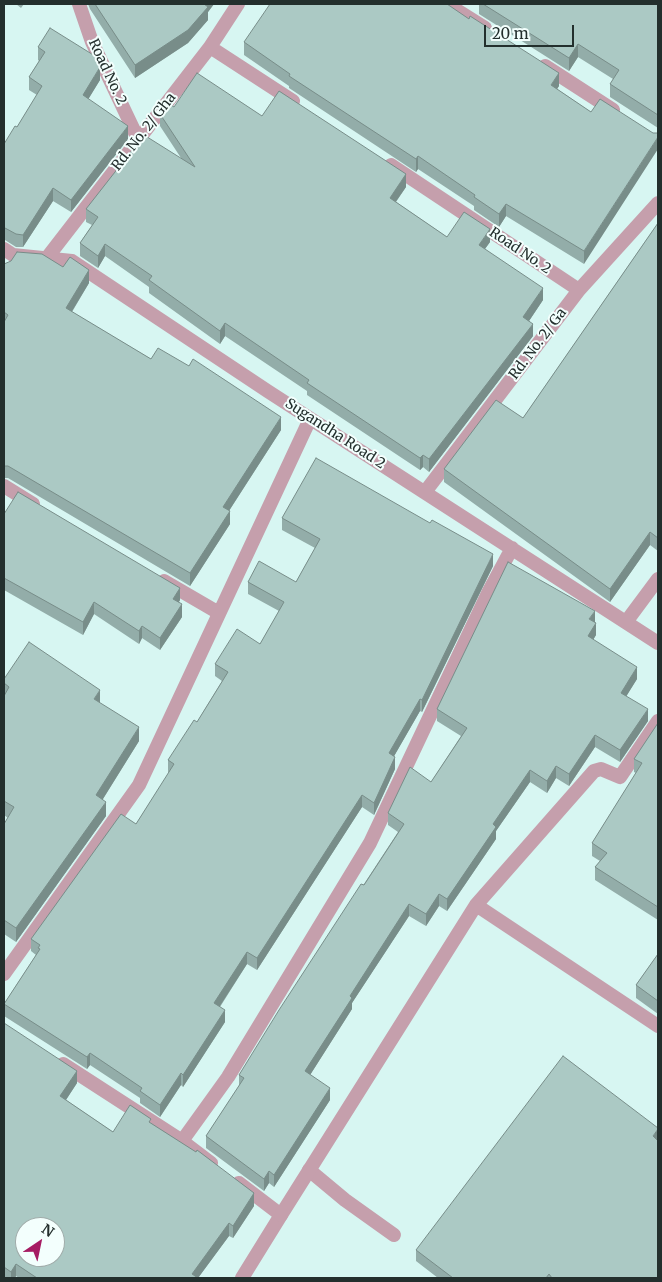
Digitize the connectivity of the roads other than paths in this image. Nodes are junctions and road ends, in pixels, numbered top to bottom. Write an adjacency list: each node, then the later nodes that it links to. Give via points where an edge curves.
1 (80, 4): 9 (street, Road No. 2, via 92,42)
2 (238, 4): 5 (street, Rd. No. 2/ Gha)
3 (447, 4): 4 (street)
4 (496, 35)
5 (210, 47): 7 (street); 9 (street, Rd. No. 2/ Gha)
6 (536, 61): 8 (street)
7 (308, 111)
8 (626, 117)
9 (138, 139): 13 (street, Rd. No. 2/ Gha)
10 (381, 158): 15 (street, Road No. 2)
11 (658, 203): 15 (street, Rd. No. 2/ Ga)
12 (8, 252): 13 (street, Sugandha Road 2); 14 (street)
13 (46, 258): 16 (street, Sugandha Road 2, via 72,261)
14 (4, 268)
15 (579, 290): 18 (street, Rd. No. 2/ Ga)
16 (310, 418): 18 (street, Sugandha Road 2); 23 (street)
17 (4, 486): 19 (street)
18 (425, 492): 20 (street, Sugandha Road 2)
19 (47, 512)
20 (512, 548): 24 (street, Sugandha Road 2); 31 (street, via 370,843 228,1077)
21 (150, 572): 23 (street)
22 (658, 579): 24 (street)
23 (219, 613): 28 (street, via 139,785)
24 (626, 622): 25 (street, Sugandha Road 2)
25 (658, 643)
26 (658, 721): 27 (street, via 620,777 601,769 594,770)
27 (476, 905): 29 (street); 32 (street)
28 (4, 974)
29 (658, 1026)
30 (48, 1055): 31 (street)
31 (182, 1141): 33 (street)
32 (309, 1170): 33 (street); 34 (street)
33 (281, 1215): 35 (street)
34 (394, 1236)
35 (242, 1278)

